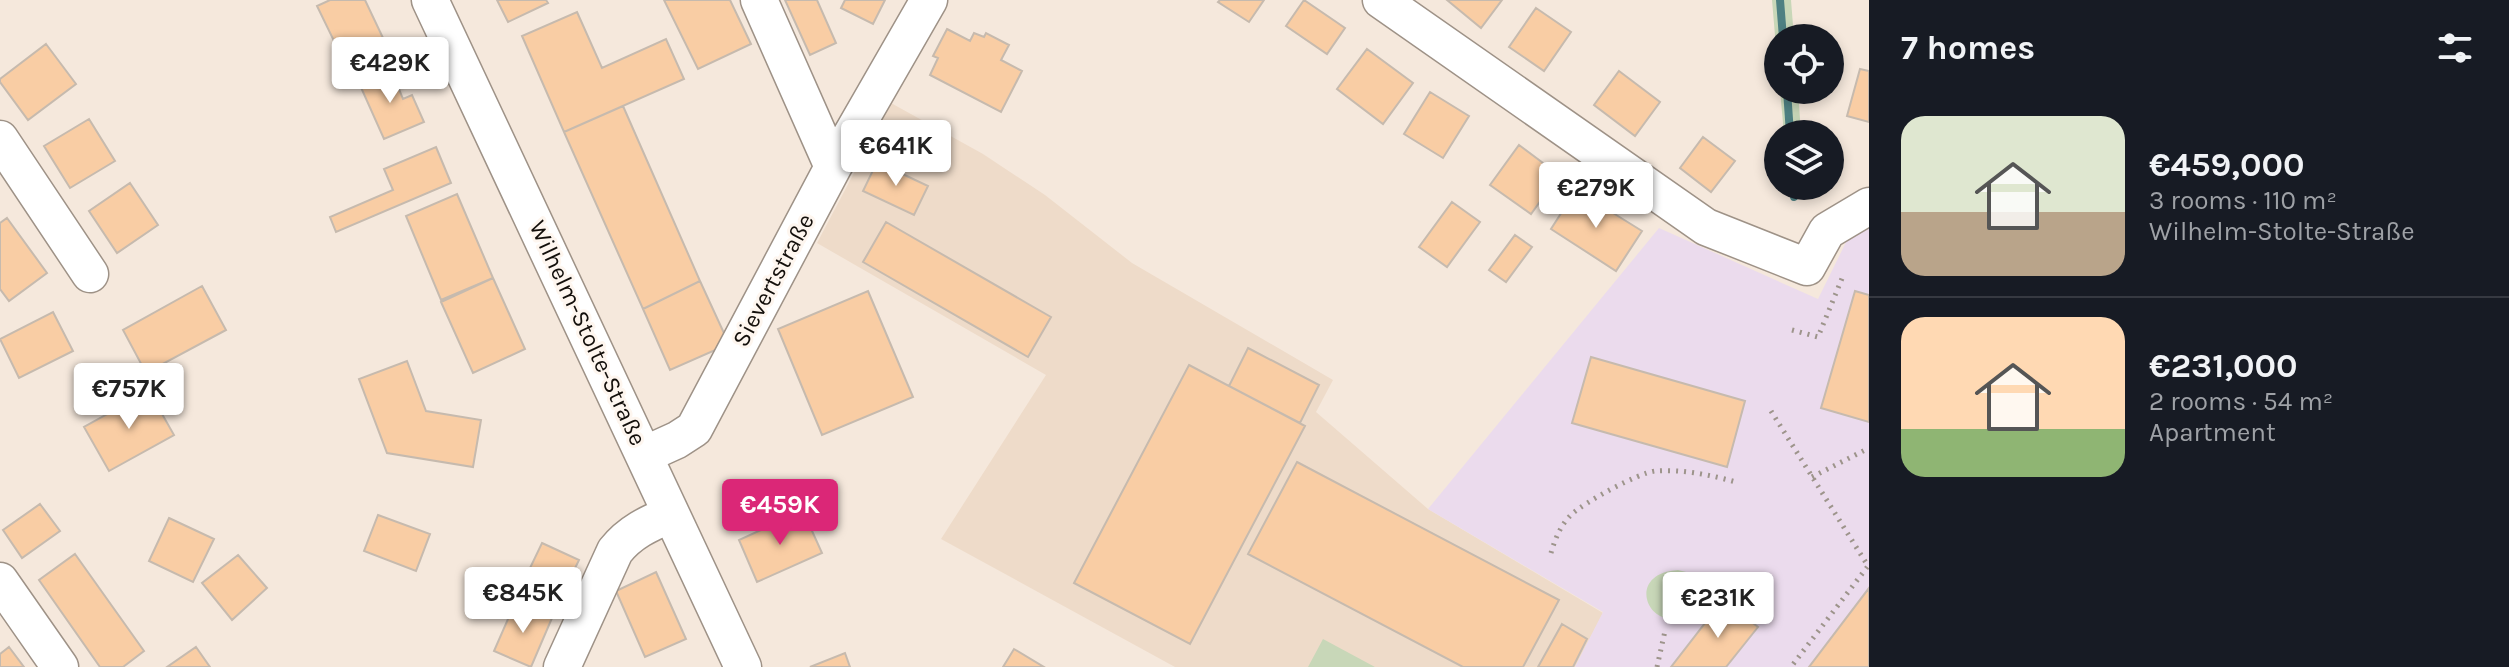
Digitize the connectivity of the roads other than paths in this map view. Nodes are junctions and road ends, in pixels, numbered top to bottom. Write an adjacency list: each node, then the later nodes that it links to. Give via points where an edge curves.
1 (430, 0): 9 (street, Wilhelm-Stolte-Straße)
2 (759, 0): 6 (street)
3 (929, 0): 6 (street, Sievertstraße)
4 (1381, 0): 7 (street, via 1706,227 1807,267 1827,231)
5 (0, 139): 8 (street)
6 (833, 167): 9 (street, Sievertstraße, via 694,429)
7 (1869, 206)
8 (90, 274)
9 (644, 455): 10 (street, Wilhelm-Stolte-Straße)
10 (671, 514): 13 (street, via 641,527 615,551); 14 (street, Wilhelm-Stolte-Straße)
11 (0, 581): 12 (street)
12 (60, 667)
13 (562, 667)
14 (743, 667)

